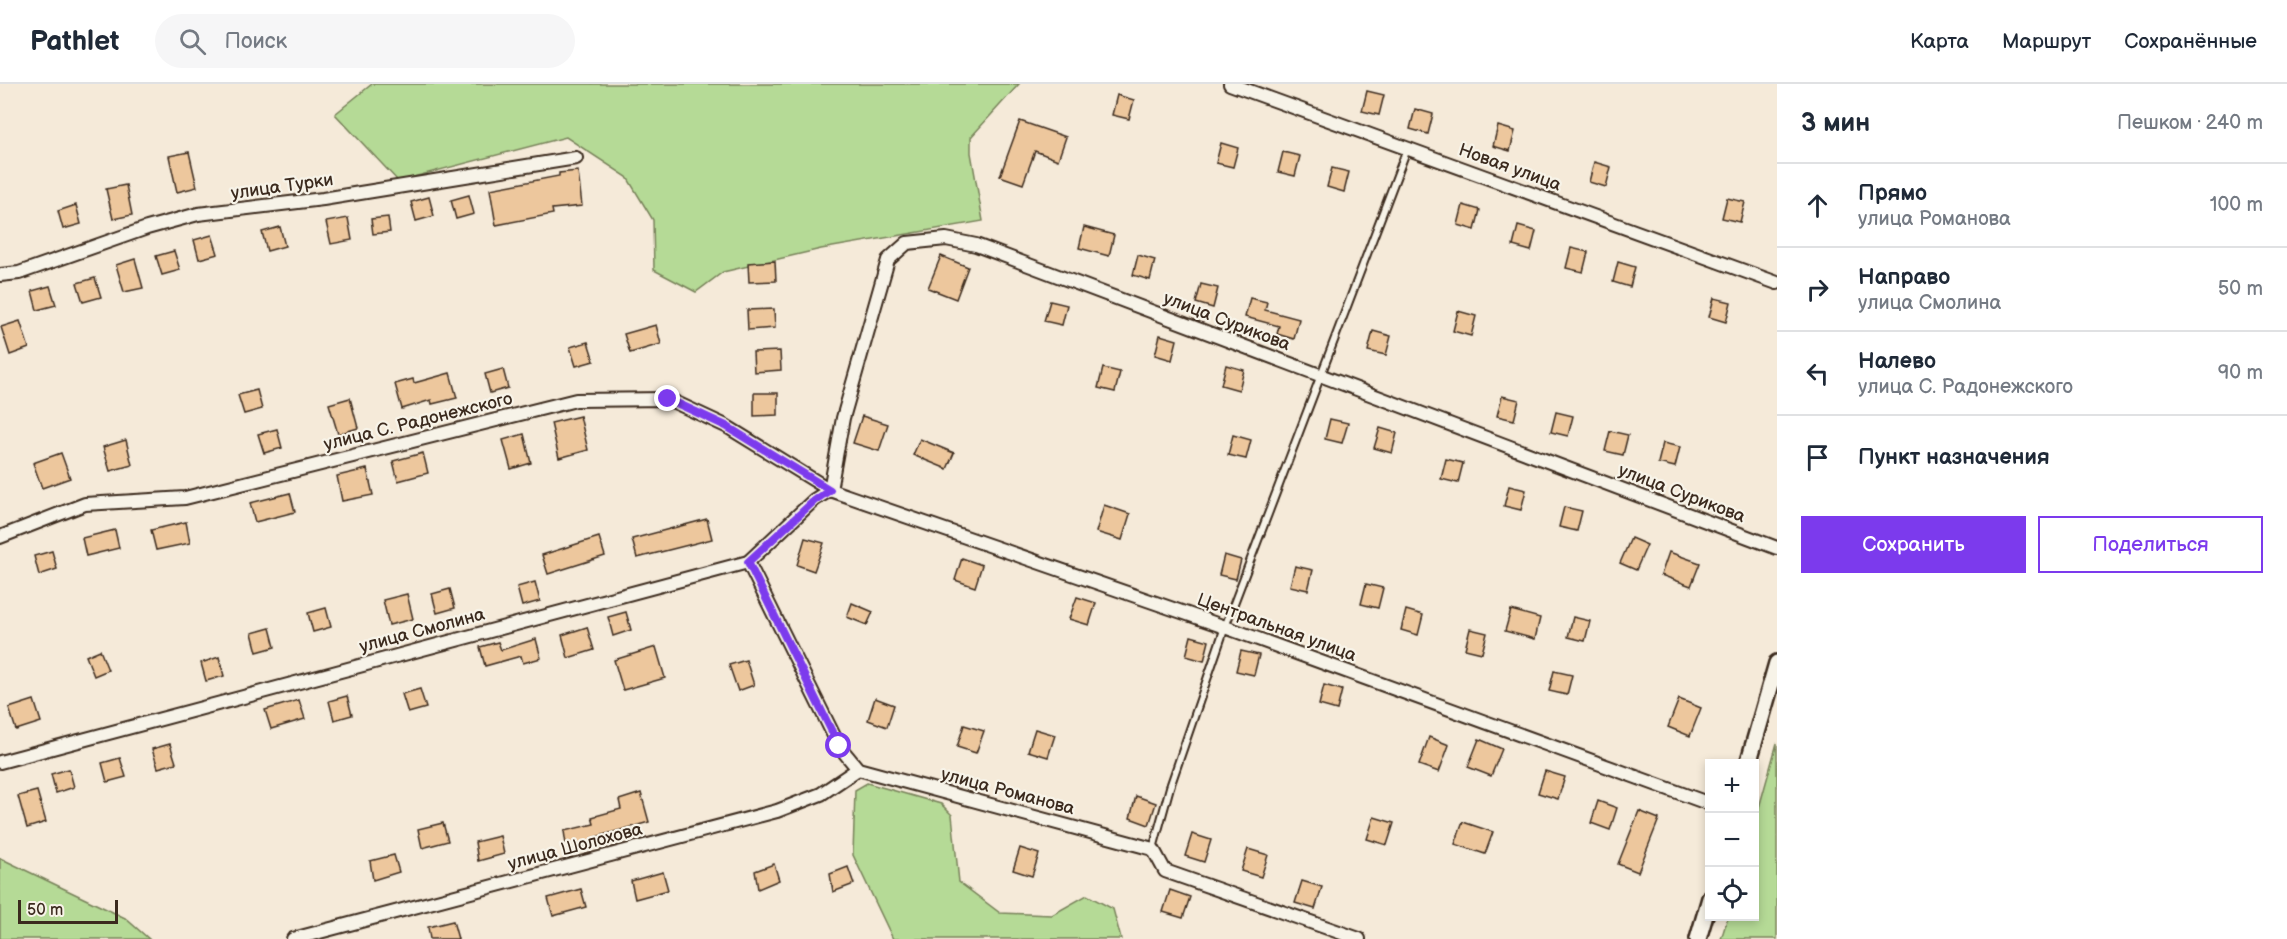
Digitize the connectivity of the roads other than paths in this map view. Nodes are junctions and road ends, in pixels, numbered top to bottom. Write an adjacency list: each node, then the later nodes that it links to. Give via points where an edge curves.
1 (1230, 84): 2 (street, Новая улица)
2 (1407, 149): 5 (street, Новая улица); 6 (lane)
3 (576, 158): 4 (street, улица Турки, via 323,199 198,214 19,273)
4 (0, 274)
5 (1777, 283)
6 (1321, 375): 7 (street, улица Сурикова, via 976,245 946,238 907,243 888,260 843,418); 9 (street, улица Сурикова); 11 (lane)
7 (830, 490): 8 (street, улица С. Радонежского, via 726,426 668,399 576,400 185,498 84,504); 10 (street, улица Смолина); 11 (street, Центральная улица)
8 (0, 537)
9 (1777, 548)
10 (748, 562): 14 (street, улица Смолина); 15 (street, via 839,746)
11 (1225, 627): 16 (street, Центральная улица); 17 (lane)
12 (1777, 663): 13 (street)
13 (1749, 759)
14 (0, 762)
15 (858, 769): 17 (street, улица Романова); 19 (street, улица Шолохова, via 821,794 777,811)
16 (1705, 802)
17 (1153, 849): 20 (street, via 1164,871)
18 (1705, 915): 21 (street)
19 (293, 939)
20 (1359, 939)
21 (1698, 939)

